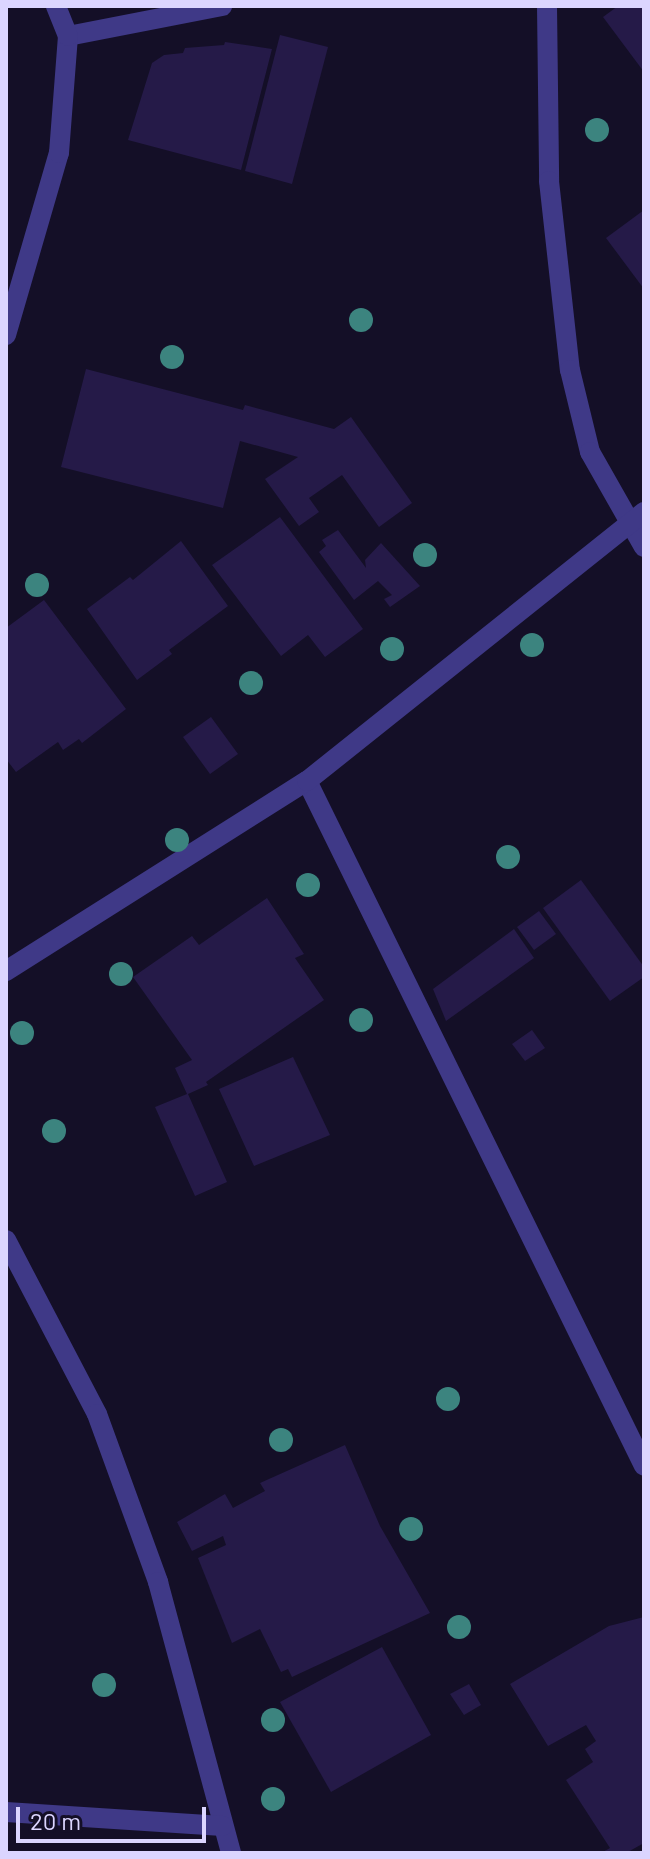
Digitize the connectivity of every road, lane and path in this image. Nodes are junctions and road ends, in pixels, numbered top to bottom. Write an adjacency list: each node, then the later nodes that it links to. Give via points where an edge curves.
1 (56, 6): 4 (street)
2 (222, 6): 4 (street)
3 (547, 6): 6 (street, via 549,181 570,370 590,452)
4 (68, 36): 5 (street, via 59,153)
5 (6, 335)
6 (636, 518): 7 (street); 8 (street)
7 (644, 547)
8 (307, 781): 9 (street); 11 (street)
9 (6, 971)
10 (6, 1240): 13 (street, via 102,1428 158,1582)
11 (644, 1466)
12 (6, 1812): 13 (street)
13 (223, 1826): 14 (street)
14 (231, 1853)

